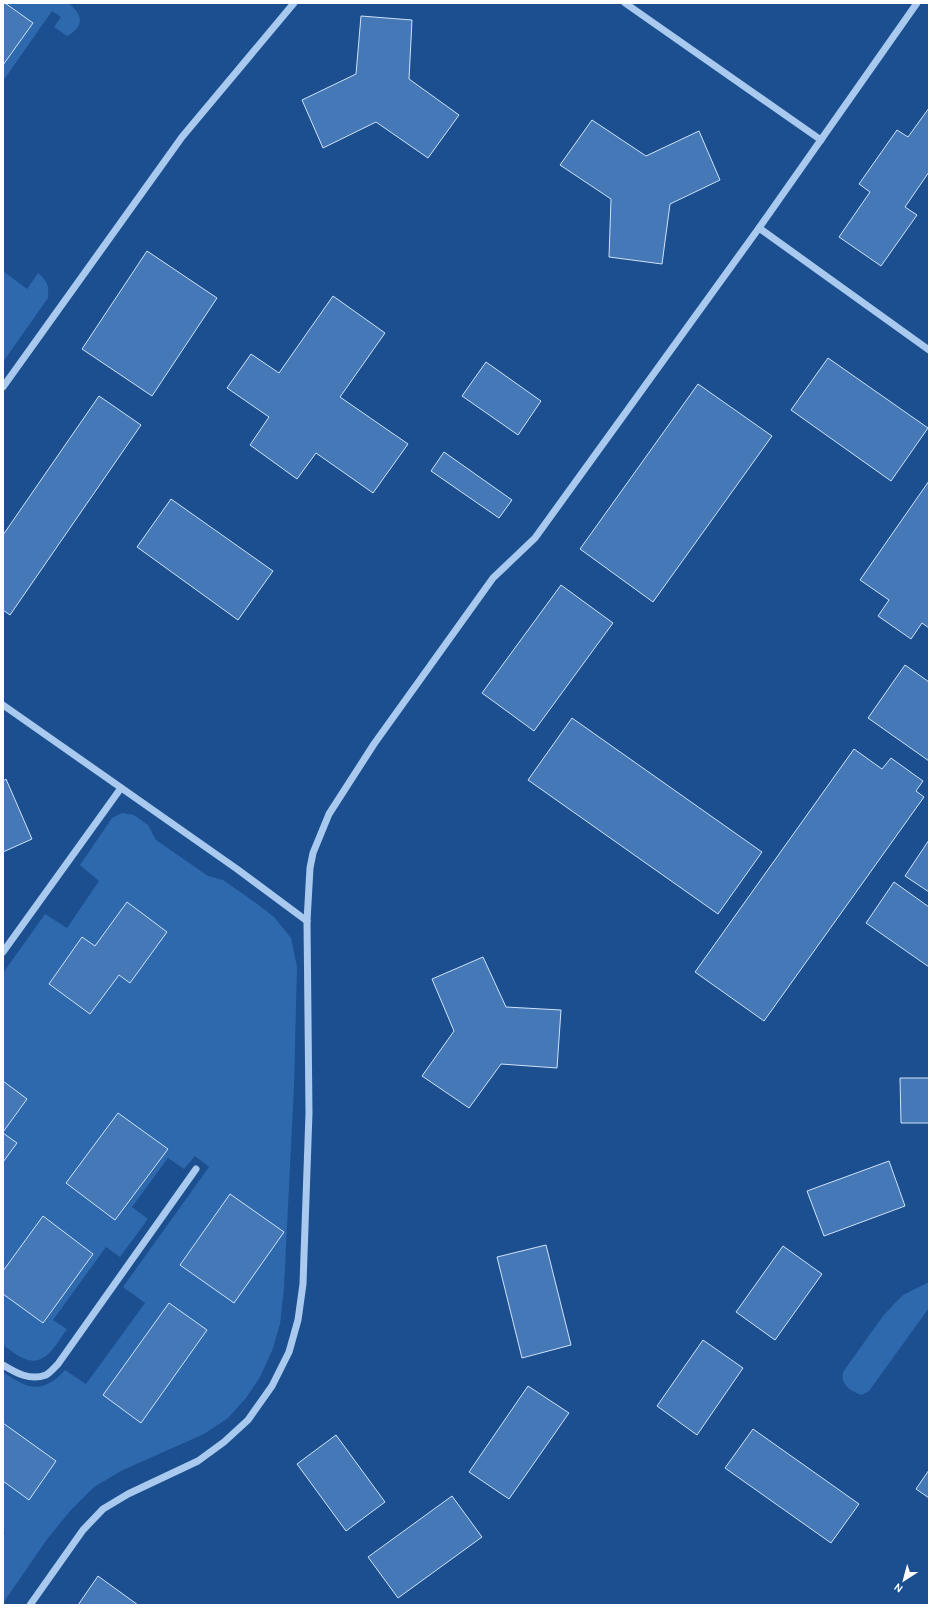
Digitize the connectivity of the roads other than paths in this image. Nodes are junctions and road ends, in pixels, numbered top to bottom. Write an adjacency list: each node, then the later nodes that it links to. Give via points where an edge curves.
1 (294, 3): 7 (lane, via 182,137)
2 (625, 3): 4 (lane)
3 (917, 3): 4 (lane)
4 (821, 140): 5 (lane)
5 (759, 228): 6 (lane); 10 (lane, via 535,538 493,578 350,780 329,814 313,853)
6 (929, 350)
7 (3, 387)
8 (3, 705): 9 (lane)
9 (121, 788): 10 (lane); 11 (lane)
10 (307, 921): 14 (lane, via 308,1113 303,1284 298,1320 289,1352 272,1386 248,1420 198,1461 128,1494 103,1509 83,1530)
11 (3, 952)
12 (196, 1169): 13 (lane, via 58,1364 47,1374 30,1377 15,1373)
13 (3, 1365)
14 (30, 1605)

